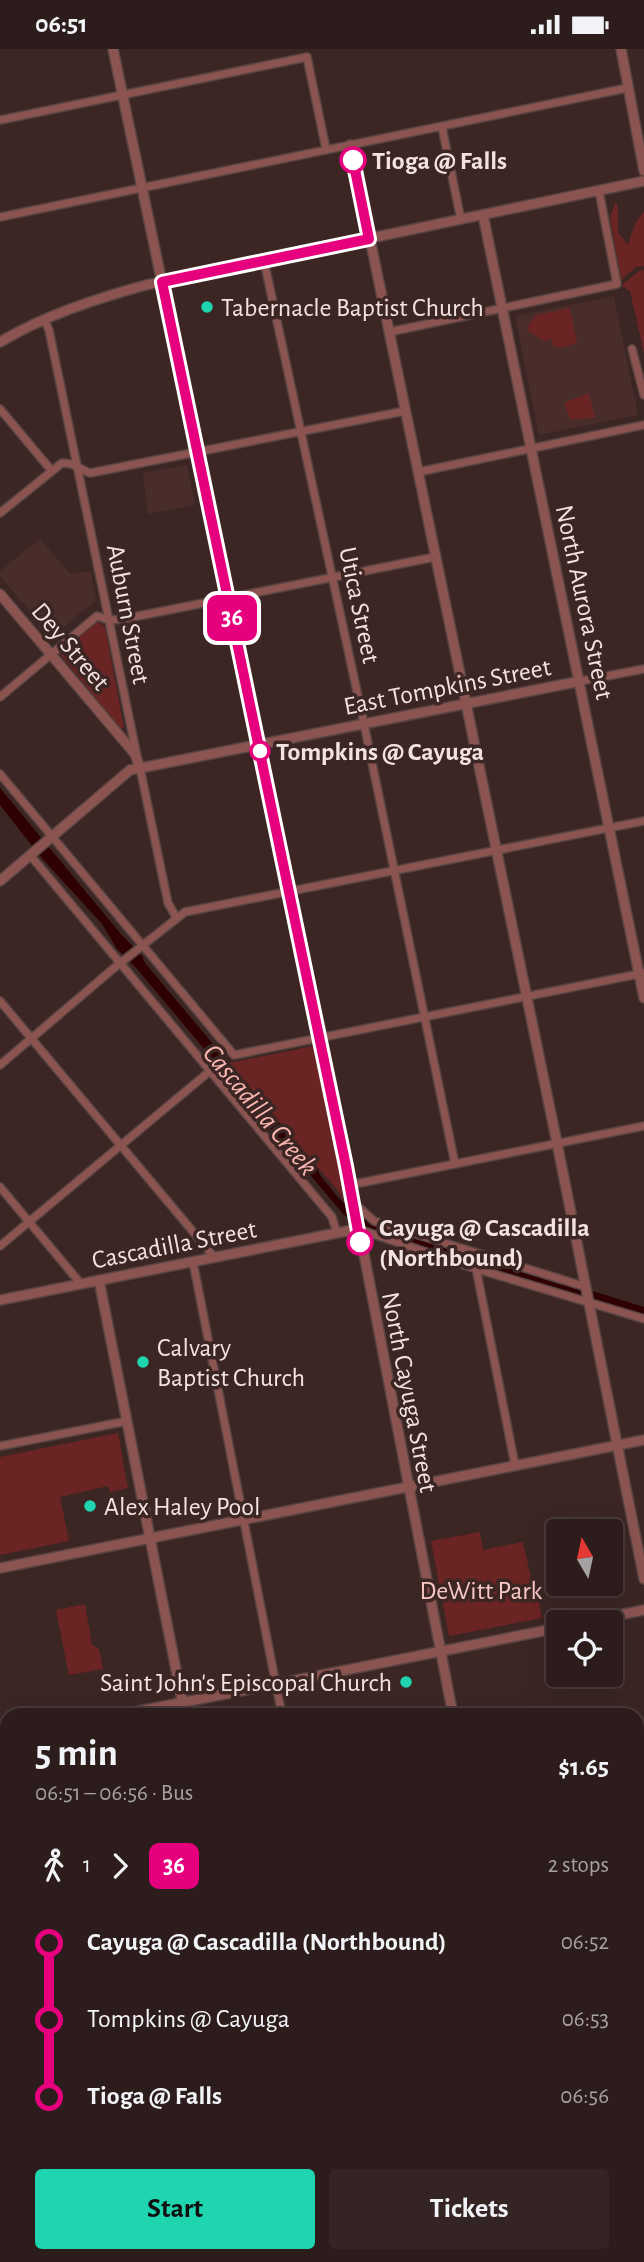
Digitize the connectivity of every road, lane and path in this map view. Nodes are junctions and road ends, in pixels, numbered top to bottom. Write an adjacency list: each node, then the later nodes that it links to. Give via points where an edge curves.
1 (113, 49): 4 (street, North Cayuga Street)
2 (621, 49): 3 (street)
3 (627, 88): 6 (street); 9 (street)
4 (123, 95): 5 (street); 8 (street, via 307,57); 11 (street, North Cayuga Street)
5 (0, 120)
6 (442, 127): 7 (street); 15 (street)
7 (350, 144): 8 (street); 16 (street)
8 (326, 149): 11 (street)
9 (644, 171)
10 (644, 181): 12 (street)
11 (142, 188): 14 (street); 18 (street, North Cayuga Street)
12 (599, 191): 13 (street); 19 (street, via 617,284)
13 (483, 215): 15 (street); 19 (street, North Aurora Street)
14 (0, 217)
15 (461, 220): 16 (street)
16 (369, 239): 17 (street); 21 (street)
17 (264, 261): 18 (street); 28 (street, Utica Street)
18 (162, 282): 20 (street, via 104,296); 30 (street, North Cayuga Street)
19 (502, 307): 21 (street); 29 (street, North Aurora Street)
20 (44, 319): 22 (street); 31 (street, Auburn Street)
21 (389, 332): 26 (street)
22 (0, 342)
23 (632, 349): 24 (street)
24 (644, 395)
25 (0, 409): 32 (street)
26 (405, 411): 28 (street); 33 (street)
27 (644, 425): 29 (street)
28 (301, 431): 30 (street); 36 (street, Utica Street)
29 (532, 447): 33 (street); 42 (street, North Aurora Street)
30 (198, 452): 31 (street, via 90,473); 38 (street, North Cayuga Street)
31 (78, 468): 32 (street, via 67,462); 39 (street, Auburn Street)
32 (51, 470): 34 (street)
33 (418, 472): 35 (street)
34 (0, 513)
35 (435, 557): 36 (street); 44 (street)
36 (332, 577): 38 (street); 45 (street, Utica Street)
37 (0, 594): 40 (street, Dey Street)
38 (228, 597): 39 (street); 46 (street, North Cayuga Street)
39 (109, 620): 40 (street, via 97,616); 47 (street, Auburn Street)
40 (51, 654): 43 (street); 47 (street, Dey Street)
41 (644, 669): 42 (street, East Tompkins Street)
42 (580, 681): 44 (street, East Tompkins Street); 50 (street, North Aurora Street)
43 (0, 697)
44 (466, 704): 45 (street, East Tompkins Street); 52 (street)
45 (364, 724): 46 (street, East Tompkins Street); 54 (street, Utica Street)
46 (258, 745): 47 (street, East Tompkins Street); 56 (street, North Cayuga Street)
47 (139, 763): 51 (street); 57 (street, Auburn Street, via 168,903)
48 (0, 774): 51 (street)
49 (644, 821): 50 (street)
50 (610, 828): 52 (street); 60 (street, North Aurora Street)
51 (50, 839): 53 (street); 58 (street)
52 (497, 850): 54 (street); 61 (street)
53 (32, 854): 55 (street); 59 (street)
54 (394, 871): 56 (street); 64 (street, Utica Street)
55 (0, 881)
56 (289, 892): 57 (street); 66 (street, North Cayuga Street)
57 (176, 917): 58 (street)
58 (140, 947): 59 (street); 66 (street, via 234,1055)
59 (122, 961): 65 (street); 68 (street)
60 (642, 973): 61 (street); 62 (street, North Aurora Street)
61 (527, 997): 64 (street); 70 (street)
62 (644, 998)
63 (0, 1002): 65 (street)
64 (425, 1017): 66 (street); 72 (street, Utica Street)
65 (31, 1039): 67 (street); 71 (street)
66 (320, 1039): 73 (street, North Cayuga Street)
67 (0, 1065)
68 (210, 1071): 71 (street); 78 (street, via 332,1217)
69 (644, 1126): 70 (street)
70 (557, 1143): 72 (street); 85 (street)
71 (121, 1146): 76 (street); 80 (street)
72 (455, 1164): 73 (street)
73 (350, 1185): 75 (street, North Cayuga Street)
74 (0, 1187): 76 (street)
75 (352, 1202): 77 (street, North Cayuga Street); 85 (street, via 374,1220)
76 (29, 1222): 79 (street); 84 (street)
77 (357, 1229): 78 (street, Cascadilla Street); 82 (street); 94 (street, North Cayuga Street)
78 (337, 1233): 80 (street, Cascadilla Street)
79 (0, 1245)
80 (215, 1258): 81 (street, Cascadilla Street)
81 (193, 1262): 83 (street, Cascadilla Street); 95 (street)
82 (476, 1268): 87 (street); 93 (street)
83 (99, 1280): 84 (street, Cascadilla Street); 89 (street)
84 (81, 1284): 86 (street, Cascadilla Street)
85 (586, 1287): 87 (street)
86 (0, 1300)
87 (589, 1303): 88 (street); 92 (street)
88 (644, 1319)
89 (127, 1421): 91 (street); 96 (street)
90 (644, 1440): 92 (street)
91 (0, 1445)
92 (617, 1445): 93 (street); 98 (street)
93 (515, 1465): 94 (street)
94 (408, 1487): 95 (street); 102 (street, North Cayuga Street)
95 (243, 1519): 96 (street); 103 (street)
96 (150, 1538): 97 (street); 104 (street)
97 (0, 1568)
98 (644, 1579)
99 (644, 1611): 100 (street)
100 (623, 1615)
101 (546, 1629): 102 (street)
102 (440, 1651): 103 (street); 108 (street, North Cayuga Street)
103 (276, 1683): 104 (street); 107 (street)
104 (183, 1702): 105 (street); 106 (street)
105 (153, 1708)
106 (184, 1708)
107 (281, 1708)
108 (452, 1708)

